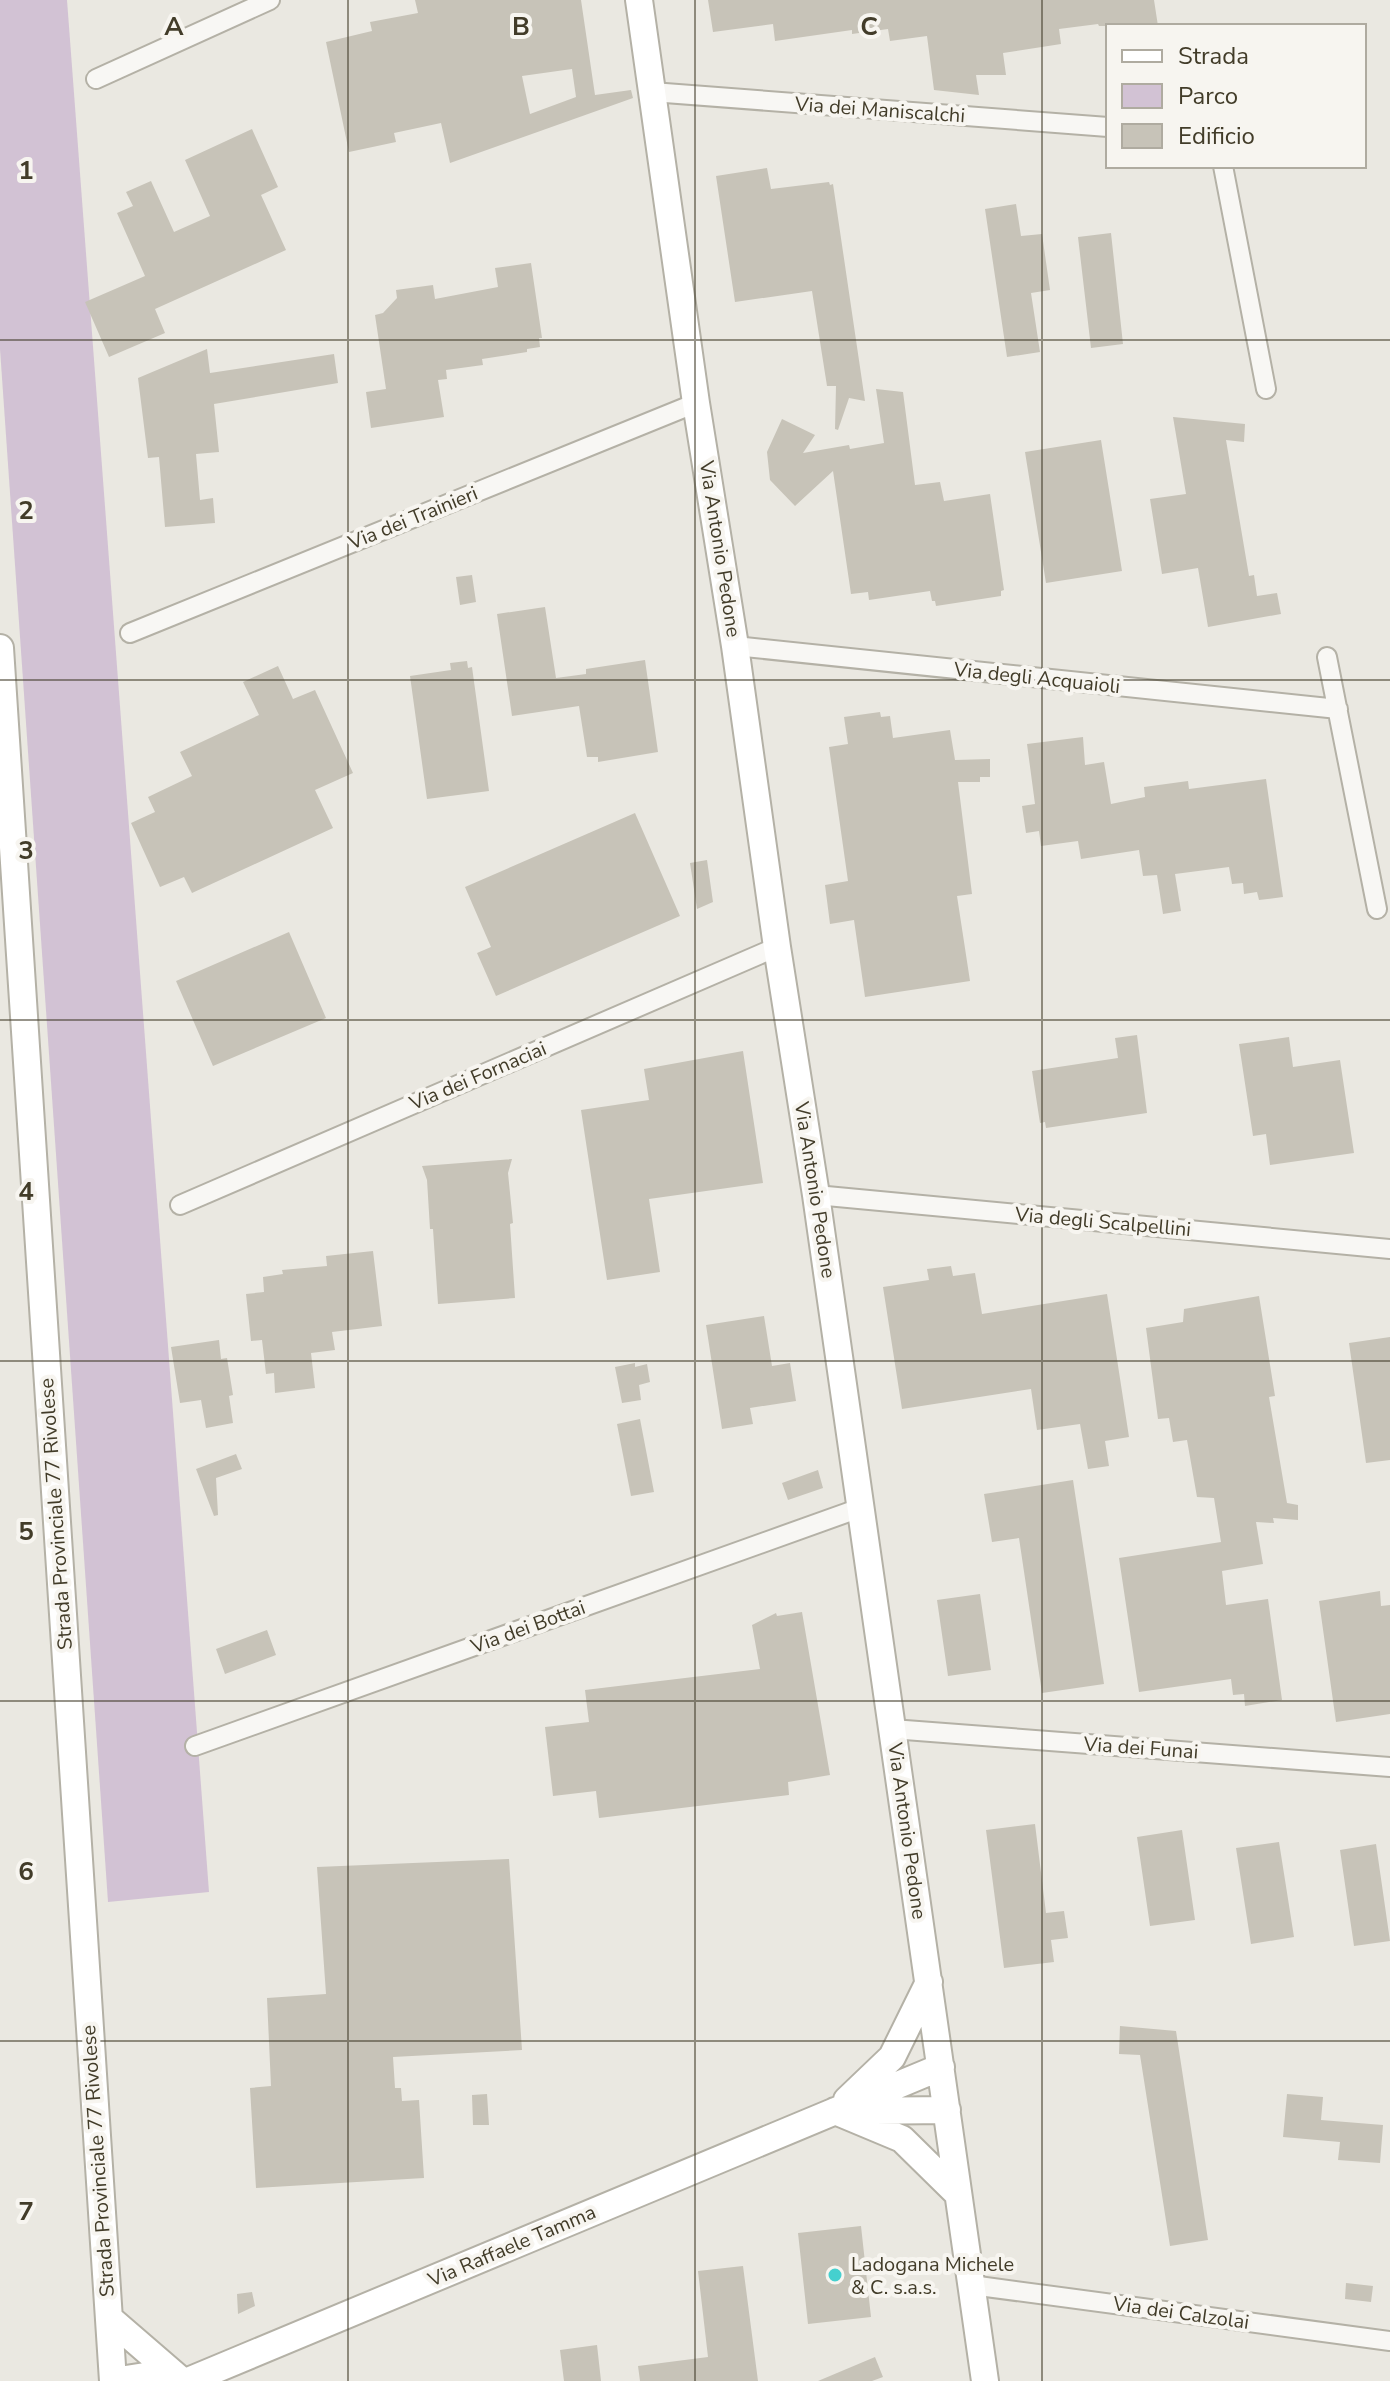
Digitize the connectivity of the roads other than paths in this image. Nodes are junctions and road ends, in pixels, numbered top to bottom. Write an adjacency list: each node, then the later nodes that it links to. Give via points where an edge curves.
1 (270, 0): 3 (street)
2 (639, 0): 4 (street, Via Antonio Pedone)
3 (96, 79)
4 (652, 92): 5 (street, Via dei Maniscalchi); 8 (street, Via Antonio Pedone)
5 (1106, 127)
6 (1223, 168): 7 (street)
7 (1266, 389)
8 (696, 403): 9 (street, Via dei Trainieri); 10 (street, Via Antonio Pedone)
9 (130, 633)
10 (735, 646): 13 (street, Via degli Acquaioli); 15 (street, Via Antonio Pedone)
11 (0, 648): 29 (street, Strada Provinciale 77 Rivolese)
12 (1327, 657): 13 (street)
13 (1338, 709): 14 (street)
14 (1377, 909)
15 (777, 947): 16 (street, Via Antonio Pedone); 17 (street, Via dei Fornaciai)
16 (816, 1195): 18 (street, Via degli Scalpellini); 19 (street, Via Antonio Pedone)
17 (180, 1205)
18 (1390, 1249)
19 (860, 1508): 20 (street, Via Antonio Pedone); 21 (street, Via dei Bottai)
20 (892, 1729): 22 (street, Via dei Funai); 23 (street, Via Antonio Pedone)
21 (195, 1746)
22 (1390, 1767)
23 (929, 1982): 24 (street, Via Antonio Pedone); 26 (street, via 892,2057)
24 (941, 2067): 25 (street, Via Antonio Pedone); 26 (street, Via Raffaele Tamma)
25 (947, 2110): 26 (street); 27 (street, Via Antonio Pedone)
26 (835, 2111): 27 (street, via 902,2139); 34 (street, Via Raffaele Tamma)
27 (958, 2194): 28 (street, Via Antonio Pedone)
28 (971, 2285): 30 (street, Via dei Calzolai); 35 (street, Via Antonio Pedone)
29 (109, 2318): 31 (street, Strada Provinciale 77 Rivolese); 33 (street)
30 (1390, 2341)
31 (113, 2381): 32 (street, via 145,2376)
32 (174, 2381)
33 (182, 2381)
34 (188, 2381)
35 (985, 2381)

